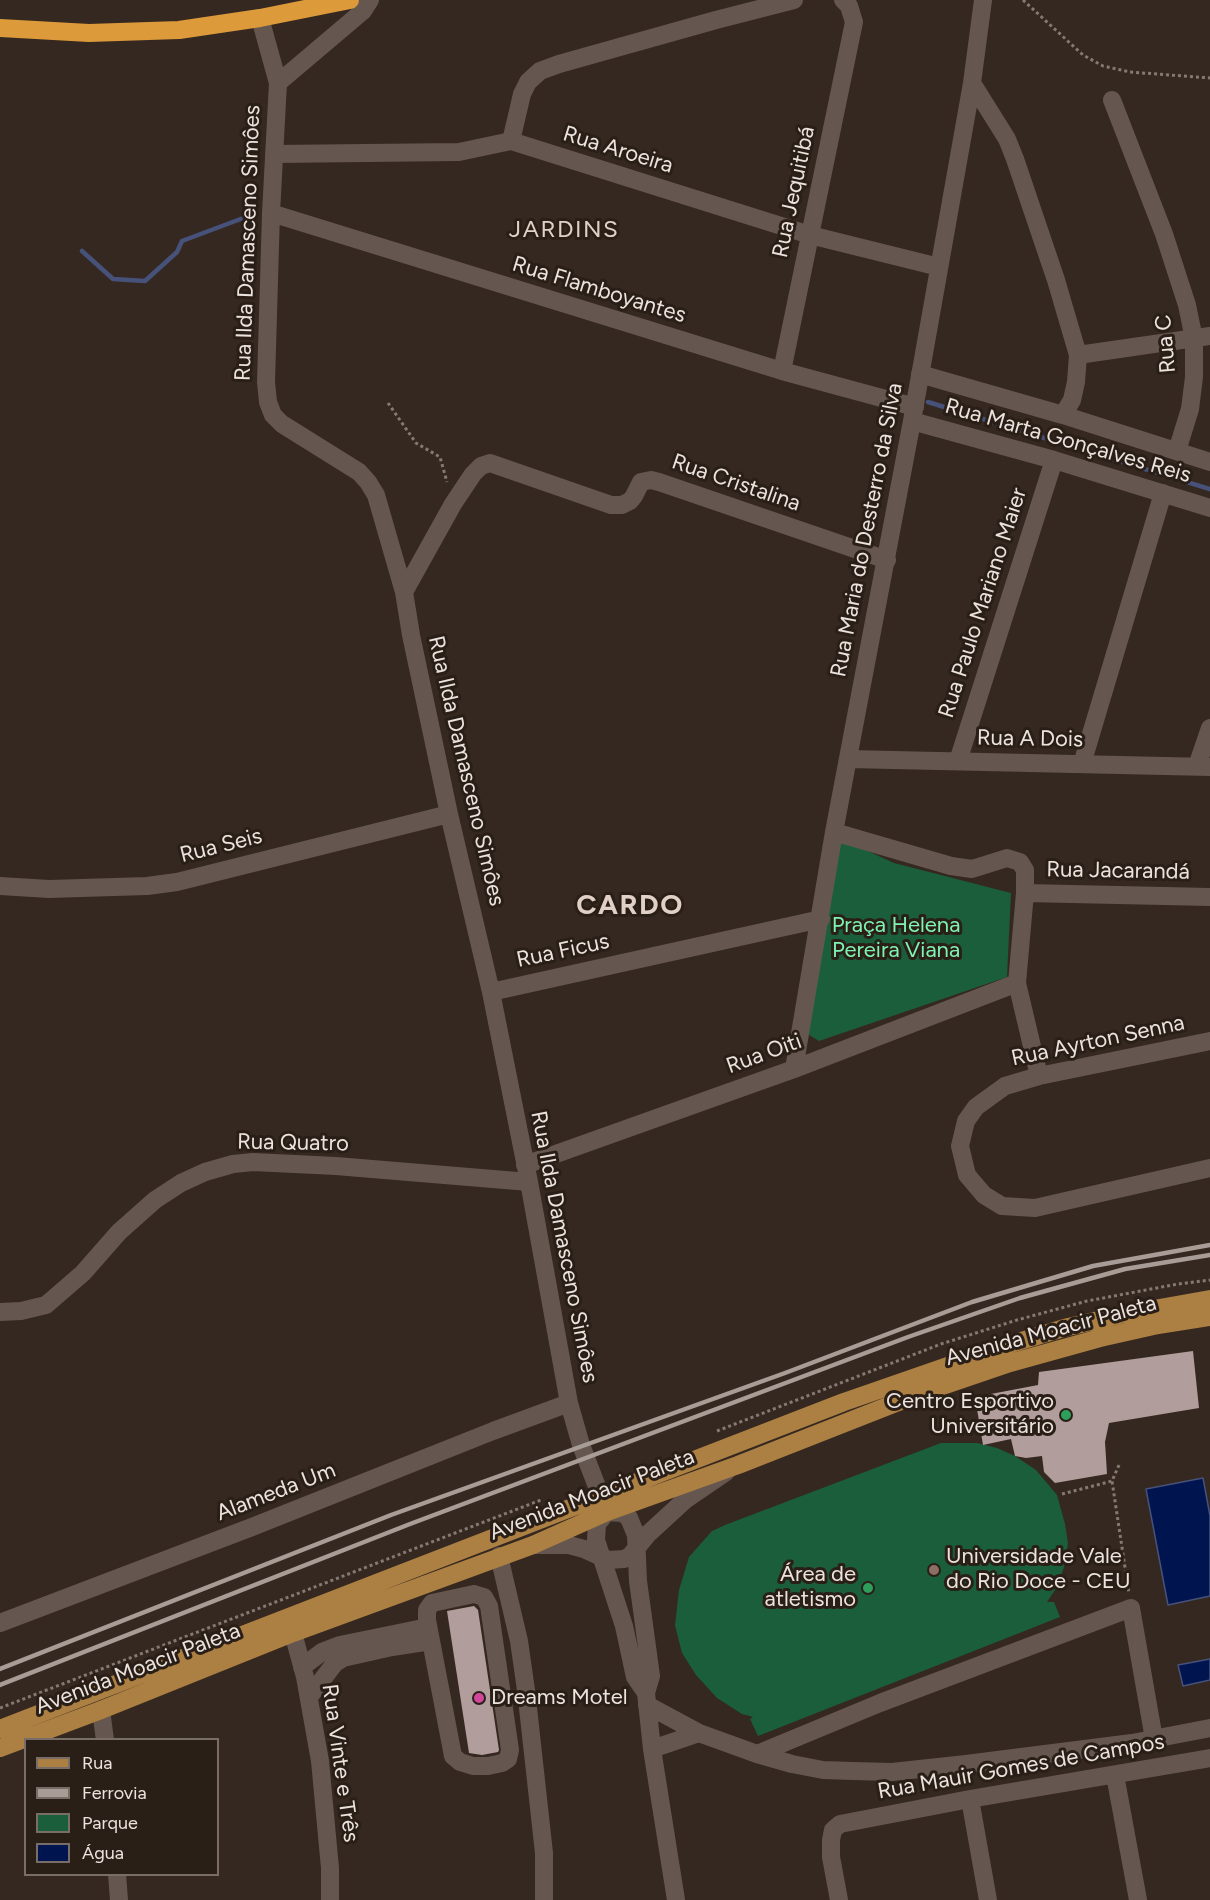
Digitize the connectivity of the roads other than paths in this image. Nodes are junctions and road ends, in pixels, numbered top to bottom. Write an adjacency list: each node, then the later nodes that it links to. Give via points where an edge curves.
1 (350, 0): 6 (highway)
2 (370, 0): 8 (street, Rua Ilda Damasceno Simôes, via 363,11)
3 (794, 0): 11 (street, via 540,71 522,94)
4 (843, 0): 14 (street, Rua Jequitibá, via 854,22)
5 (983, 0): 9 (street, Rua Maria do Desterro da Silva)
6 (260, 18): 7 (highway, via 168,31 89,33); 8 (street, Rua Ilda Damasceno Simôes)
7 (0, 28)
8 (278, 82): 12 (street, Rua Ilda Damasceno Simôes)
9 (972, 83): 15 (street, Rua Maria do Desterro da Silva); 17 (street, via 1015,159)
10 (1112, 100): 16 (street, Rua C)
11 (511, 141): 12 (street, Rua Aroeira, via 459,152); 14 (street, Rua Aroeira)
12 (274, 153): 13 (street, Rua Ilda Damasceno Simôes)
13 (271, 213): 18 (street, Rua Flamboyantes); 28 (street, Rua Ilda Damasceno Simôes, via 268,402 282,424 359,472 368,482 376,495)
14 (810, 235): 15 (street, Rua Aroeira); 18 (street, Rua Jequitibá)
15 (939, 267): 19 (street, Rua Maria do Desterro da Silva)
16 (1202, 338): 17 (street); 22 (street, Rua C, via 1190,409)
17 (1078, 355): 21 (street, via 1077,382)
18 (782, 371): 20 (street, Rua Flamboyantes)
19 (920, 374): 20 (street, Rua Maria do Desterro da Silva); 21 (street, Rua Marta Gonçalves Reis)
20 (914, 414): 23 (street, Rua Marta Gonçalves Reis); 27 (street, Rua Maria do Desterro da Silva)
21 (1063, 415): 22 (street, Rua Marta Gonçalves Reis)
22 (1177, 451): 24 (street, Rua Marta Gonçalves Reis)
23 (1054, 460): 25 (street, Rua Marta Gonçalves Reis); 31 (street, Rua Paulo Mariano Maier)
24 (1210, 462)
25 (1163, 493): 26 (street, Rua Marta Gonçalves Reis); 32 (street)
26 (1210, 508)
27 (886, 560): 28 (street, Rua Cristalina, via 651,480 641,483 630,501 611,504 490,463 473,474); 30 (street, Rua Maria do Desterro da Silva)
28 (404, 592): 34 (street, Rua Ilda Damasceno Simôes)
29 (1210, 728): 33 (street)
30 (848, 759): 31 (street, Rua A Dois); 35 (street, Rua Maria do Desterro da Silva)
31 (958, 761): 32 (street, Rua A Dois)
32 (1082, 764): 33 (street, Rua A Dois)
33 (1204, 766)
34 (450, 814): 36 (street, Rua Seis, via 177,882 49,889); 41 (street, Rua Ilda Damasceno Simôes)
35 (834, 832): 37 (street, via 951,866 972,869 1012,859 1025,870); 39 (street, Rua Maria do Desterro da Silva)
36 (0, 886)
37 (1025, 893): 38 (street, Rua Jacarandá); 40 (street)
38 (1210, 897)
39 (821, 919): 41 (street, Rua Ficus); 43 (street, Rua Maria do Desterro da Silva)
40 (1017, 983): 43 (street, Rua Oiti); 44 (street)
41 (491, 992): 46 (street, Rua Ilda Damasceno Simôes)
42 (1210, 1041): 44 (street, Rua Ayrton Senna)
43 (794, 1069): 46 (street, Rua Oiti)
44 (1039, 1076): 45 (street, Rua Ayrton Senna, via 1005,1086 976,1107 966,1120 960,1146 967,1175 984,1195 1002,1206 1035,1208)
45 (1210, 1168)
46 (527, 1174): 48 (street, Rua Quatro, via 233,1164 181,1183 155,1200 46,1305); 50 (street, Rua Ilda Damasceno Simôes)
47 (1210, 1299): 52 (main road, Avenida Moacir Paleta, via 1120,1315 1011,1344 833,1406)
48 (0, 1312)
49 (1210, 1317): 51 (main road, Avenida Moacir Paleta, via 1100,1338 1010,1363 916,1395)
50 (569, 1403): 52 (street, Rua Ilda Damasceno Simôes); 57 (street, Alameda Um)
51 (738, 1465): 52 (main road, Avenida Moacir Paleta); 54 (street, via 685,1500)
52 (604, 1504): 53 (main road, Avenida Moacir Paleta); 54 (street, via 629,1518); 55 (street, via 595,1532); 65 (main road, Avenida Moacir Paleta)
53 (533, 1545): 55 (street, via 569,1545); 56 (main road, Avenida Moacir Paleta)
54 (637, 1548): 55 (street, via 624,1559); 62 (street, via 651,1676)
55 (600, 1556): 62 (street, via 624,1626 635,1677)
56 (499, 1557): 58 (main road, Avenida Moacir Paleta); 80 (street, via 526,1690 544,1853)
57 (0, 1623)
58 (293, 1633): 60 (street, Rua Vinte e Três); 63 (main road, Avenida Moacir Paleta)
59 (430, 1634): 59 (street, via 453,1756 473,1766 502,1763 508,1759 510,1750 489,1606 484,1597 474,1594 432,1603 427,1610); 60 (street, via 340,1645); 61 (street, via 343,1658)
60 (302, 1666): 61 (street, Rua Vinte e Três)
61 (309, 1697): 79 (street, Rua Vinte e Três, via 320,1761)
62 (646, 1699): 66 (street); 72 (street)
63 (101, 1710): 67 (main road, Avenida Moacir Paleta); 68 (street)
64 (1210, 1728): 70 (street)
65 (0, 1729)
66 (699, 1733): 72 (street); 73 (street)
67 (27, 1738)
68 (105, 1738)
69 (24, 1739): 71 (main road, Avenida Moacir Paleta)
70 (1154, 1739): 73 (street, via 892,1772 823,1770); 73 (street, via 1131,1608)
71 (0, 1748)
72 (652, 1749): 81 (street)
73 (757, 1754)
74 (1210, 1758): 75 (street, Rua Mauir Gomes de Campos)
75 (1115, 1775): 76 (street, Rua Mauir Gomes de Campos); 84 (street)
76 (970, 1799): 82 (street, Rua Mauir Gomes de Campos, via 840,1824 833,1830 831,1840); 83 (street)
77 (117, 1876): 78 (street)
78 (119, 1900)
79 (330, 1900)
80 (544, 1900)
81 (676, 1900)
82 (839, 1900)
83 (988, 1900)
84 (1138, 1900)

